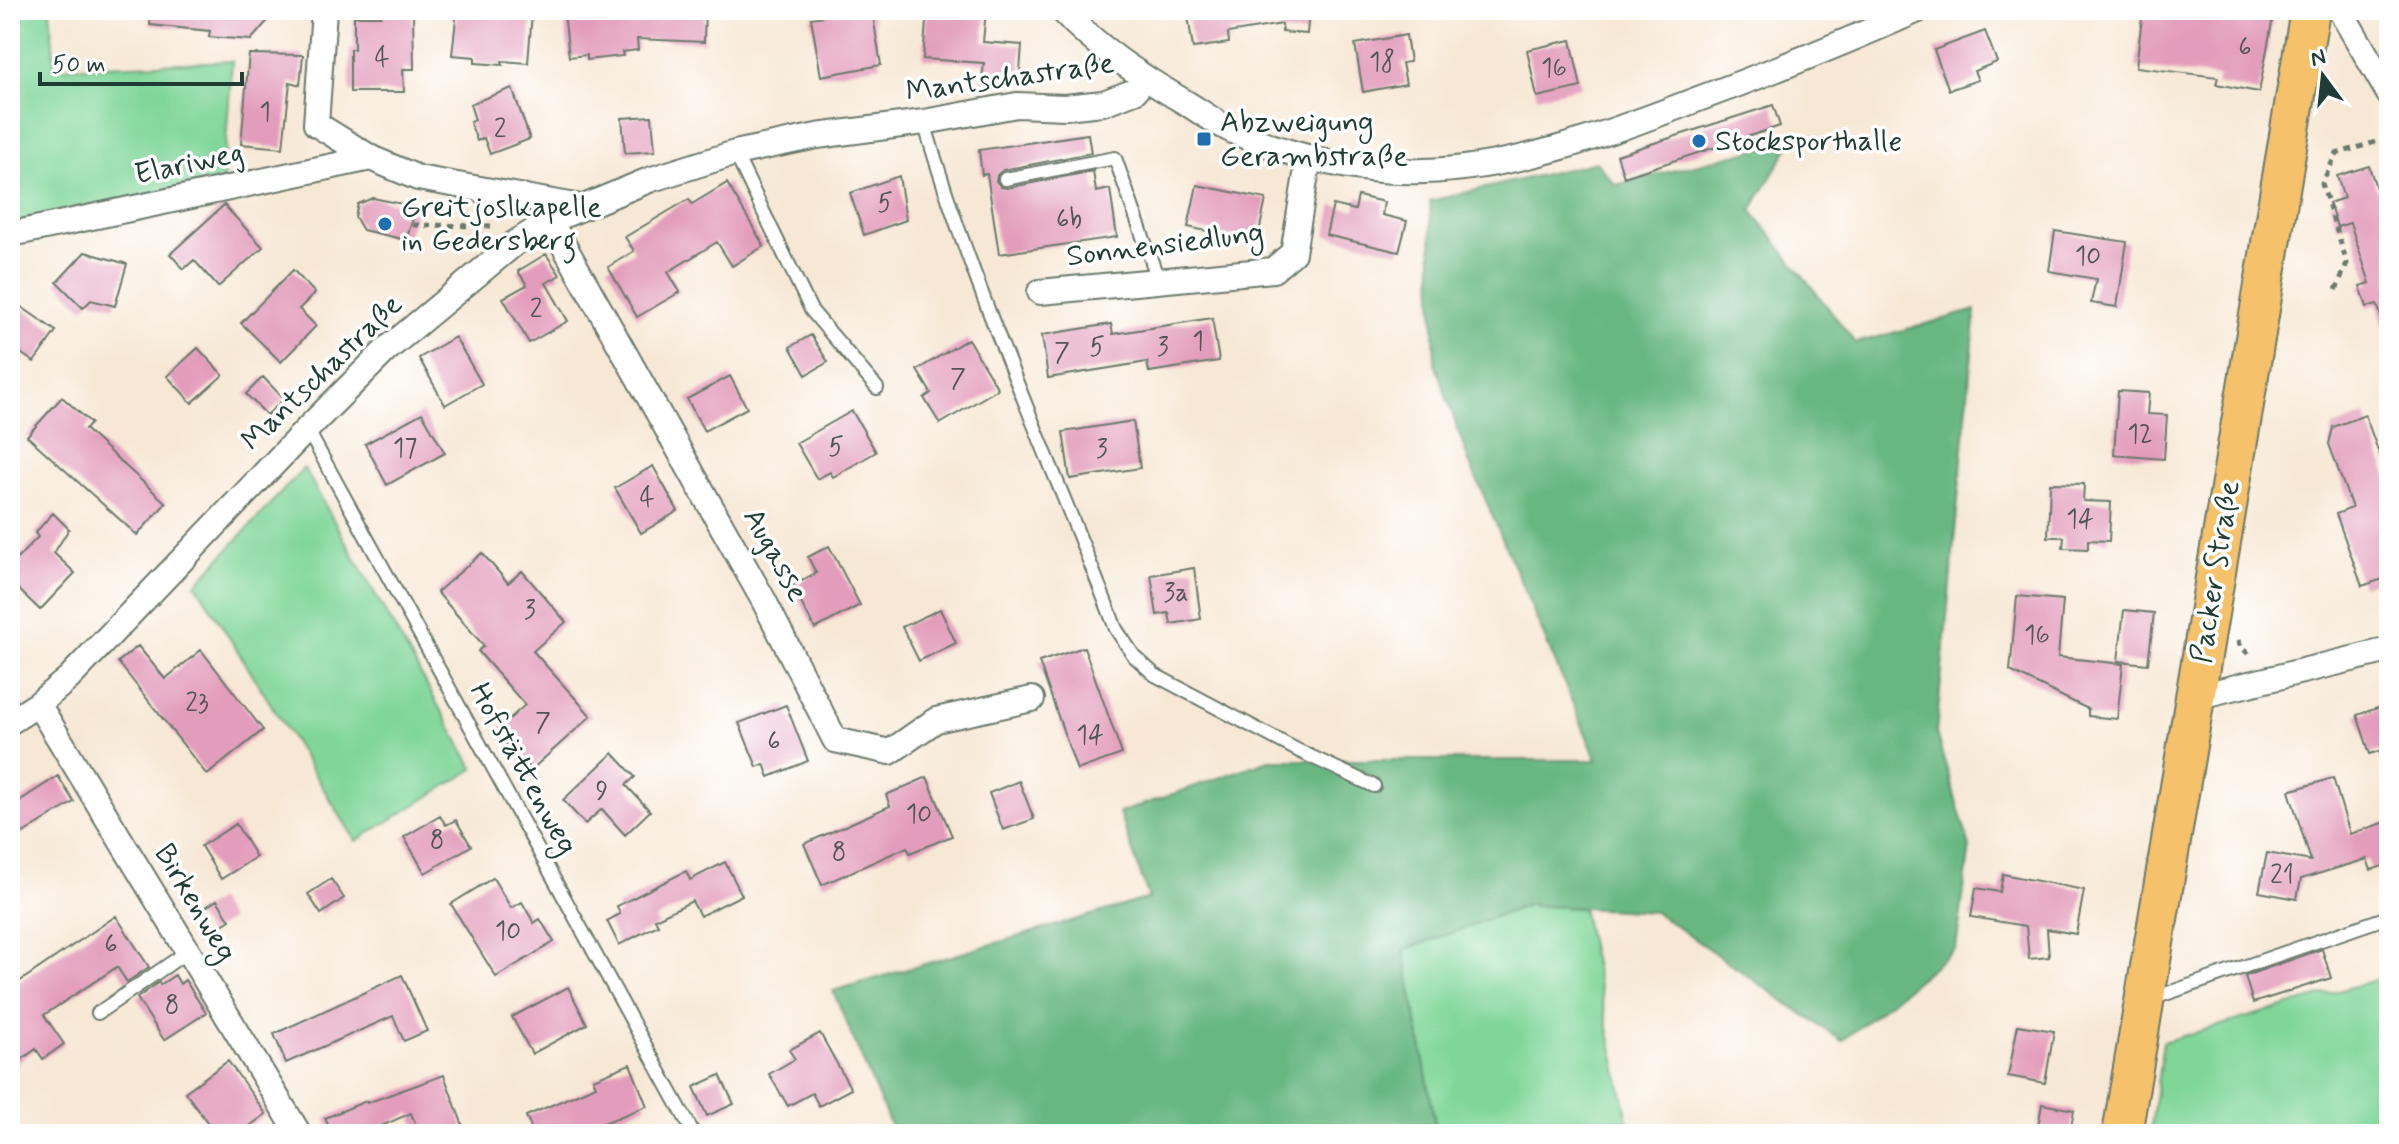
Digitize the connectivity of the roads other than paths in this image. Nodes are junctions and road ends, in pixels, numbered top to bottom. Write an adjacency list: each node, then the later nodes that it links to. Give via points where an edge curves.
1 (324, 10): 11 (street, via 316,124)
2 (1062, 10): 6 (street)
3 (1918, 10): 10 (street, via 1830,50 1588,141 1491,163 1424,171)
4 (2310, 10): 21 (main road, Packer Straße)
5 (2340, 10): 7 (street)
6 (1145, 78): 8 (street, Mantschastraße, via 1135,91 1103,103 1017,105); 10 (street, via 1233,131)
7 (2389, 94)
8 (924, 122): 9 (street, Mantschastraße); 25 (lane, via 1003,344 1116,629 1134,656 1155,675)
9 (735, 153): 13 (street, Mantschastraße); 18 (lane, via 811,310)
10 (1309, 157): 16 (street, Sonnensiedlung, via 1293,253 1273,270)
11 (371, 158): 13 (street, via 418,178); 15 (street, Elariweg)
12 (1005, 179): 16 (lane, via 1115,158)
13 (581, 207): 14 (street, Mantschastraße)
14 (546, 224): 19 (street, Mantschastraße, via 515,243 386,350); 22 (street, Augasse, via 764,601 835,740 890,752 936,720)
15 (21, 232)
16 (1159, 282): 17 (street, Sonnensiedlung)
17 (1040, 292)
18 (877, 388)
19 (307, 429): 23 (street, Mantschastraße); 31 (lane, Hofstättenweg)
20 (2389, 650): 21 (street)
21 (2195, 697): 28 (main road, Packer Straße)
22 (1032, 699)
23 (38, 704): 24 (street, Mantschastraße); 27 (street, Birkenweg)
24 (10, 722)
25 (1374, 786)
26 (2385, 918): 28 (lane)
27 (187, 952): 29 (lane); 30 (street, Birkenweg)
28 (2144, 1001): 32 (main road, Packer Straße)
29 (98, 1013)
30 (299, 1134)
31 (694, 1134)
32 (2122, 1134)

